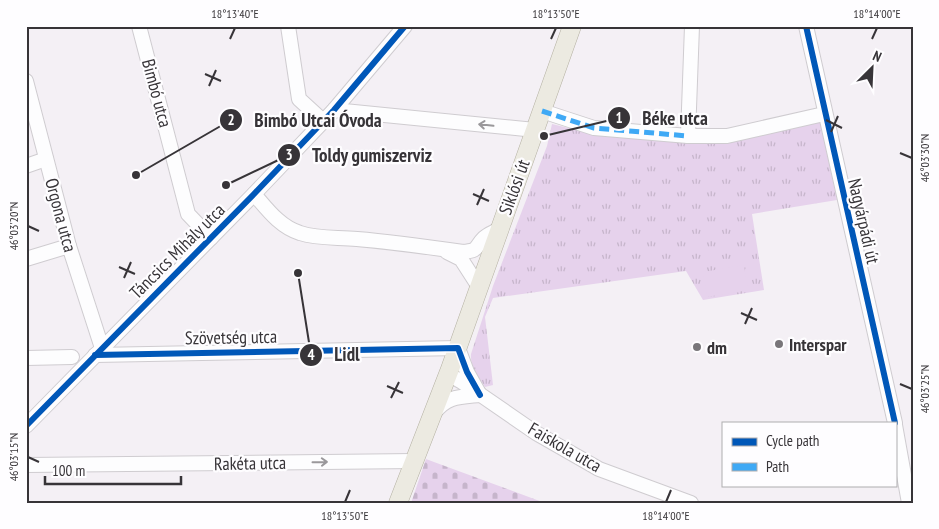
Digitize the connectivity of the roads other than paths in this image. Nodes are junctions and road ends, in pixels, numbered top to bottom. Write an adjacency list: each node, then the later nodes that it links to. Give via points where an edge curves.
1 (139, 26): 18 (street, Bimbó utca, via 188,214)
2 (288, 26): 11 (street, via 299,99)
3 (572, 26): 9 (main road, Siklósi út)
4 (692, 26): 13 (street)
5 (806, 26): 10 (street, Nagyárpádi út)
6 (403, 28): 8 (street, Táncsics Mihály utca)
7 (26, 81): 14 (street, Orgona utca)
8 (334, 110): 11 (street, Táncsics Mihály utca); 12 (street, one-way to 8)
9 (542, 111): 12 (main road, Siklósi út); 13 (street, via 594,128)
10 (824, 114): 13 (street, via 727,136); 30 (street, Nagyárpádi út)
11 (323, 121): 16 (street, Táncsics Mihály utca)
12 (535, 130): 17 (main road, Siklósi út)
13 (688, 136)
14 (46, 159): 15 (street); 19 (street, Orgona utca)
15 (26, 166)
16 (254, 194): 18 (street, Táncsics Mihály utca); 20 (street, via 273,216 299,233)
17 (499, 229): 20 (street, via 471,251); 22 (main road, Siklósi út)
18 (211, 238): 24 (street, Táncsics Mihály utca)
19 (70, 246): 21 (street); 24 (street, Orgona utca)
20 (430, 247): 22 (street, via 461,259)
21 (26, 259)
22 (479, 287): 23 (main road, Siklósi út)
23 (458, 348): 24 (street, Szövetség utca); 27 (main road, Siklósi út); 28 (street, via 466,372)
24 (98, 352): 31 (street, Táncsics Mihály utca)
25 (72, 357): 26 (street)
26 (26, 358)
27 (448, 374): 28 (street, Faiskola utca); 29 (main road, Siklósi út)
28 (480, 395): 29 (street, via 452,398); 36 (street, Faiskola utca, via 536,433 599,468)
29 (432, 416): 33 (main road)
30 (895, 422)
31 (26, 426)
32 (896, 430): 37 (street, Nagyárpádi út)
33 (414, 461): 34 (street, Rakéta utca, one-way to 33); 35 (main road)
34 (26, 466)
35 (398, 503)
36 (691, 503)
37 (909, 503)

